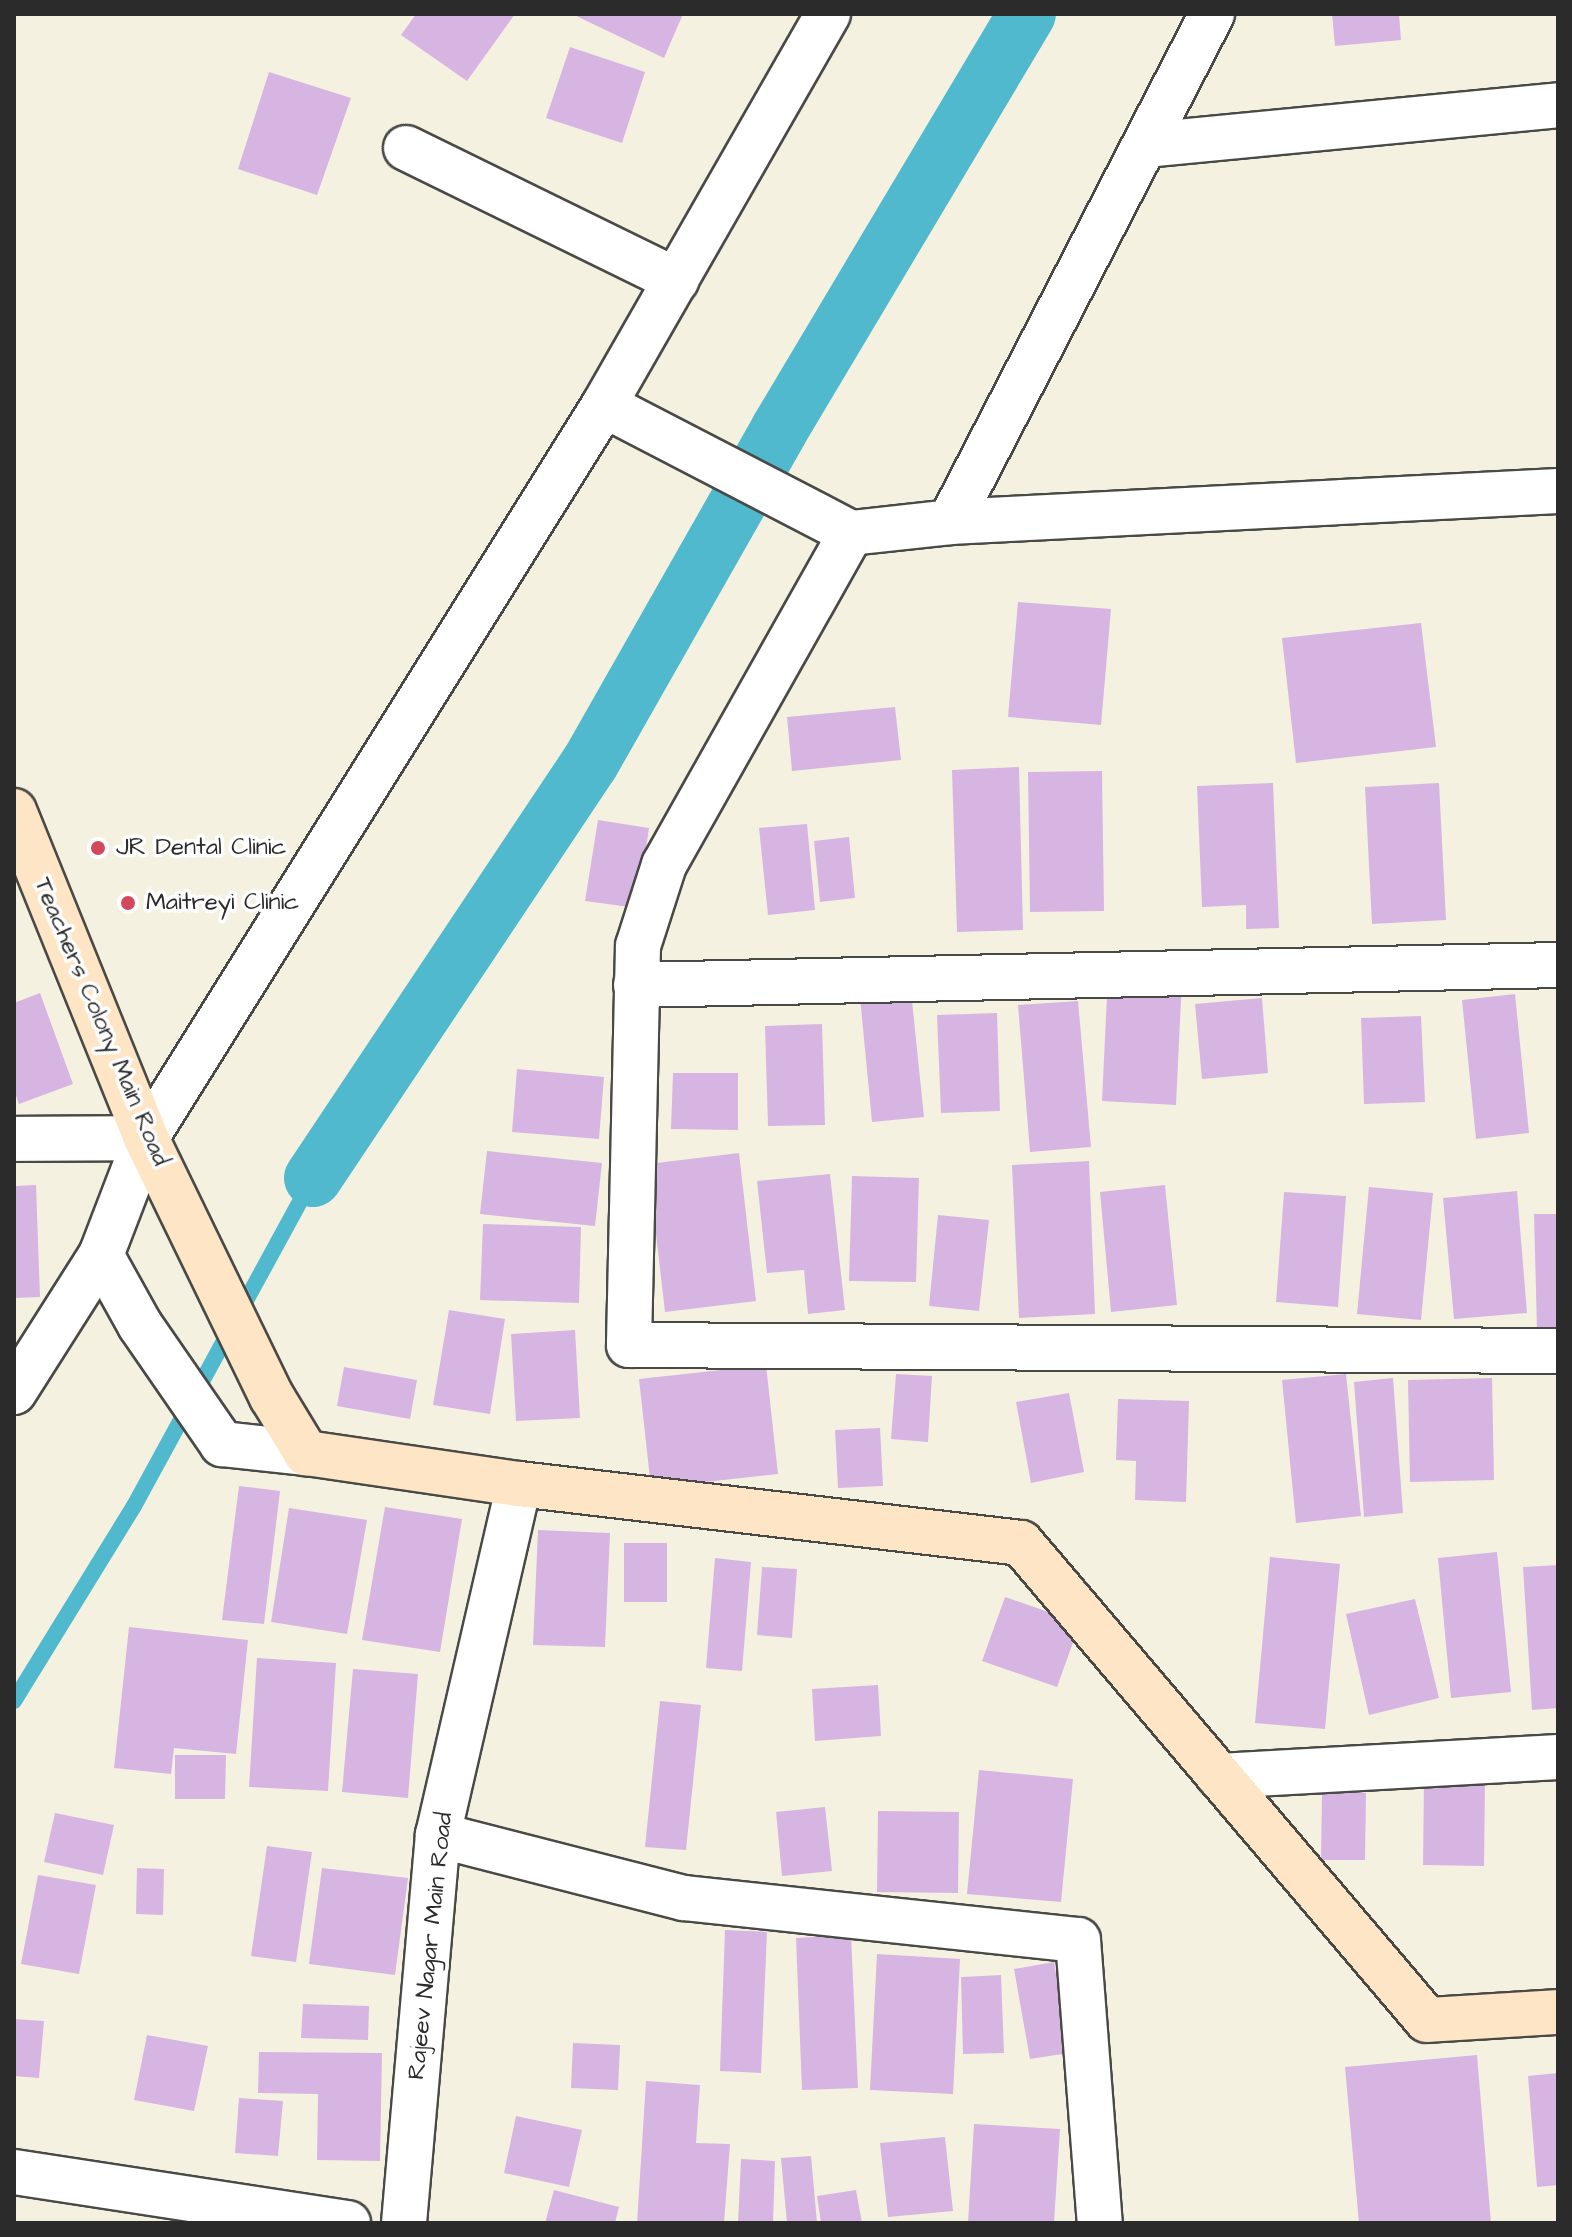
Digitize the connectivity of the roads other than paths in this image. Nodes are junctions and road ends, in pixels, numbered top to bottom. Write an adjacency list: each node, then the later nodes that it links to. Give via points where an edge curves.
1 (828, 14): 6 (street)
2 (1212, 14): 4 (street)
3 (1558, 105): 4 (street)
4 (1146, 145): 9 (street)
5 (406, 148): 6 (street)
6 (676, 280): 7 (street)
7 (604, 405): 10 (street); 14 (street)
8 (1558, 491): 9 (street)
9 (950, 522): 10 (street)
10 (851, 533): 13 (street, via 664,865 638,946)
11 (14, 811): 14 (street, Teachers Colony Main Road)
12 (1558, 965): 13 (street)
13 (636, 985): 17 (street, via 629,1345)
14 (146, 1138): 15 (street); 16 (street); 19 (street, Teachers Colony Main Road, via 272,1397)
15 (14, 1139)
16 (101, 1255): 18 (street); 19 (street, via 140,1325 222,1444)
17 (1558, 1351)
18 (14, 1392)
19 (306, 1453): 20 (street)
20 (519, 1484): 22 (street, via 1021,1543); 23 (street, Rajeev Nagar Main Road)
21 (1558, 1757): 22 (street)
22 (1219, 1776): 24 (street, via 1427,2020)
23 (438, 1835): 27 (street, Rajeev Nagar Main Road); 28 (street, via 684,1898 1078,1940)
24 (1558, 2012)
25 (14, 2172): 26 (street)
26 (348, 2223)
27 (404, 2223)
28 (1100, 2223)

